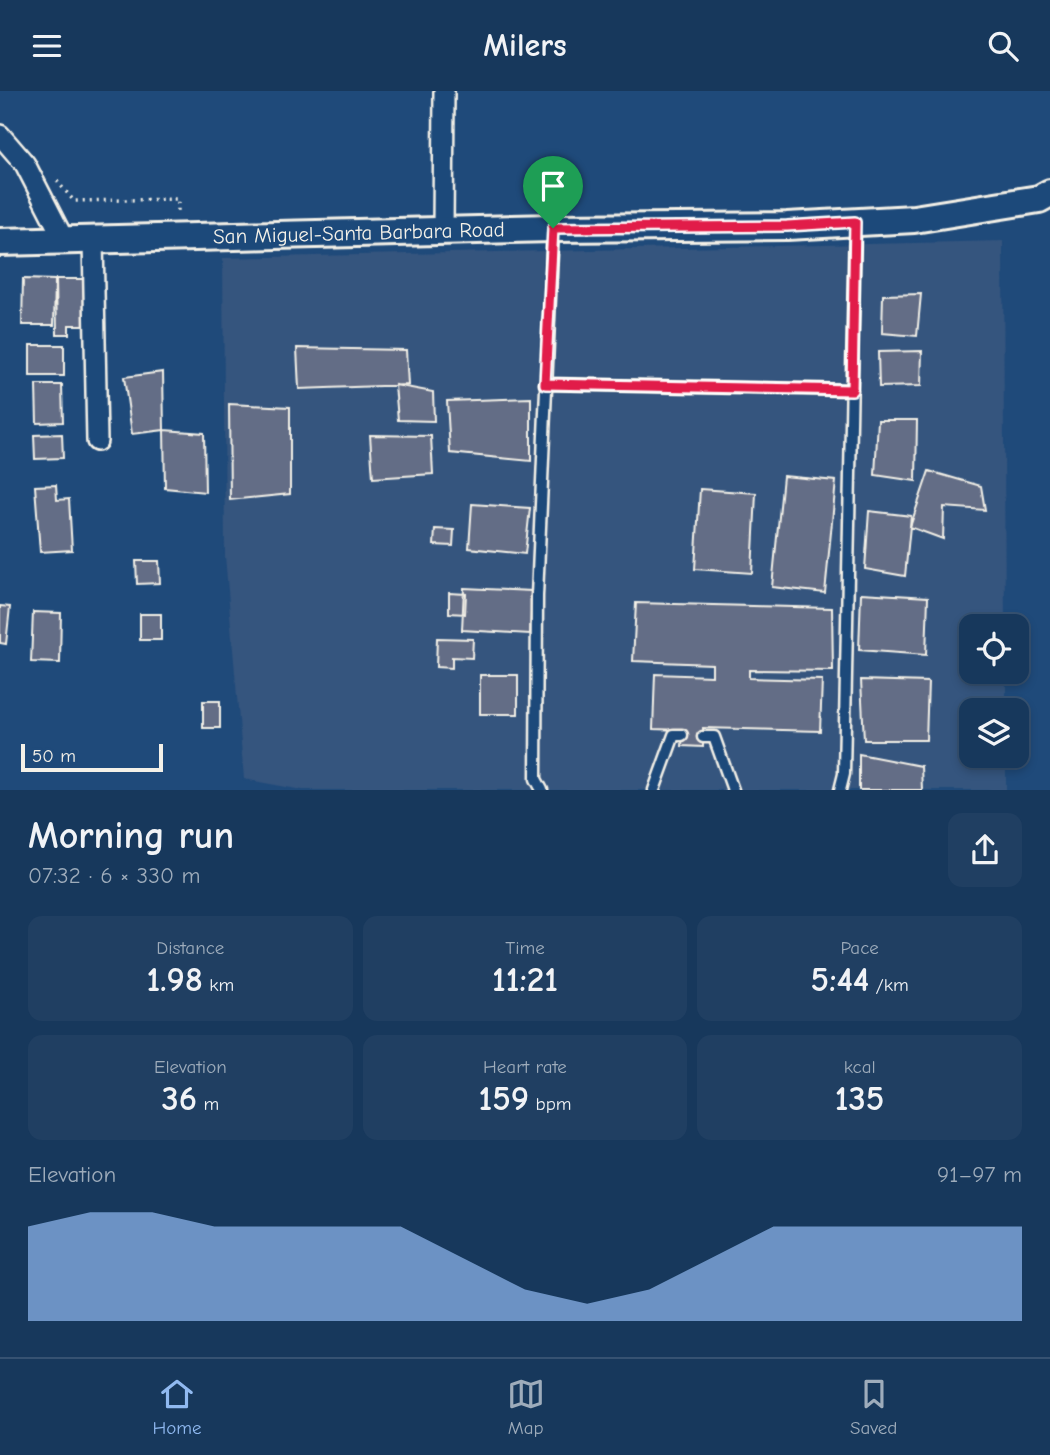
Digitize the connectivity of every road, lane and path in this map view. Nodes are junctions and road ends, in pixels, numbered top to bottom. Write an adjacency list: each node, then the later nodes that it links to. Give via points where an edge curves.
1 (444, 91): 7 (street)
2 (0, 135): 9 (street, via 25,164)
3 (57, 181): 8 (path, via 74,201 178,199)
4 (1050, 193): 5 (main road, San Miguel-Santa Barbara Road, via 1039,199 914,219)
5 (855, 222): 6 (main road, San Miguel-Santa Barbara Road); 13 (lane)
6 (553, 228): 7 (main road, San Miguel-Santa Barbara Road); 12 (lane)
7 (443, 231): 8 (main road, San Miguel-Santa Barbara Road)
8 (177, 238): 10 (main road, San Miguel-Santa Barbara Road)
9 (64, 240): 10 (main road, San Miguel-Santa Barbara Road); 11 (main road, San Miguel-Santa Barbara Road)
10 (93, 240): 14 (street)
11 (0, 242)
12 (545, 384): 13 (lane); 17 (lane, via 537,609 537,779)
13 (852, 390): 20 (lane, via 844,774)
14 (97, 441)
15 (682, 735): 18 (lane, via 674,735)
16 (703, 737): 19 (lane, via 714,737)
17 (542, 790)
18 (654, 790)
19 (733, 790)
20 (840, 790)

